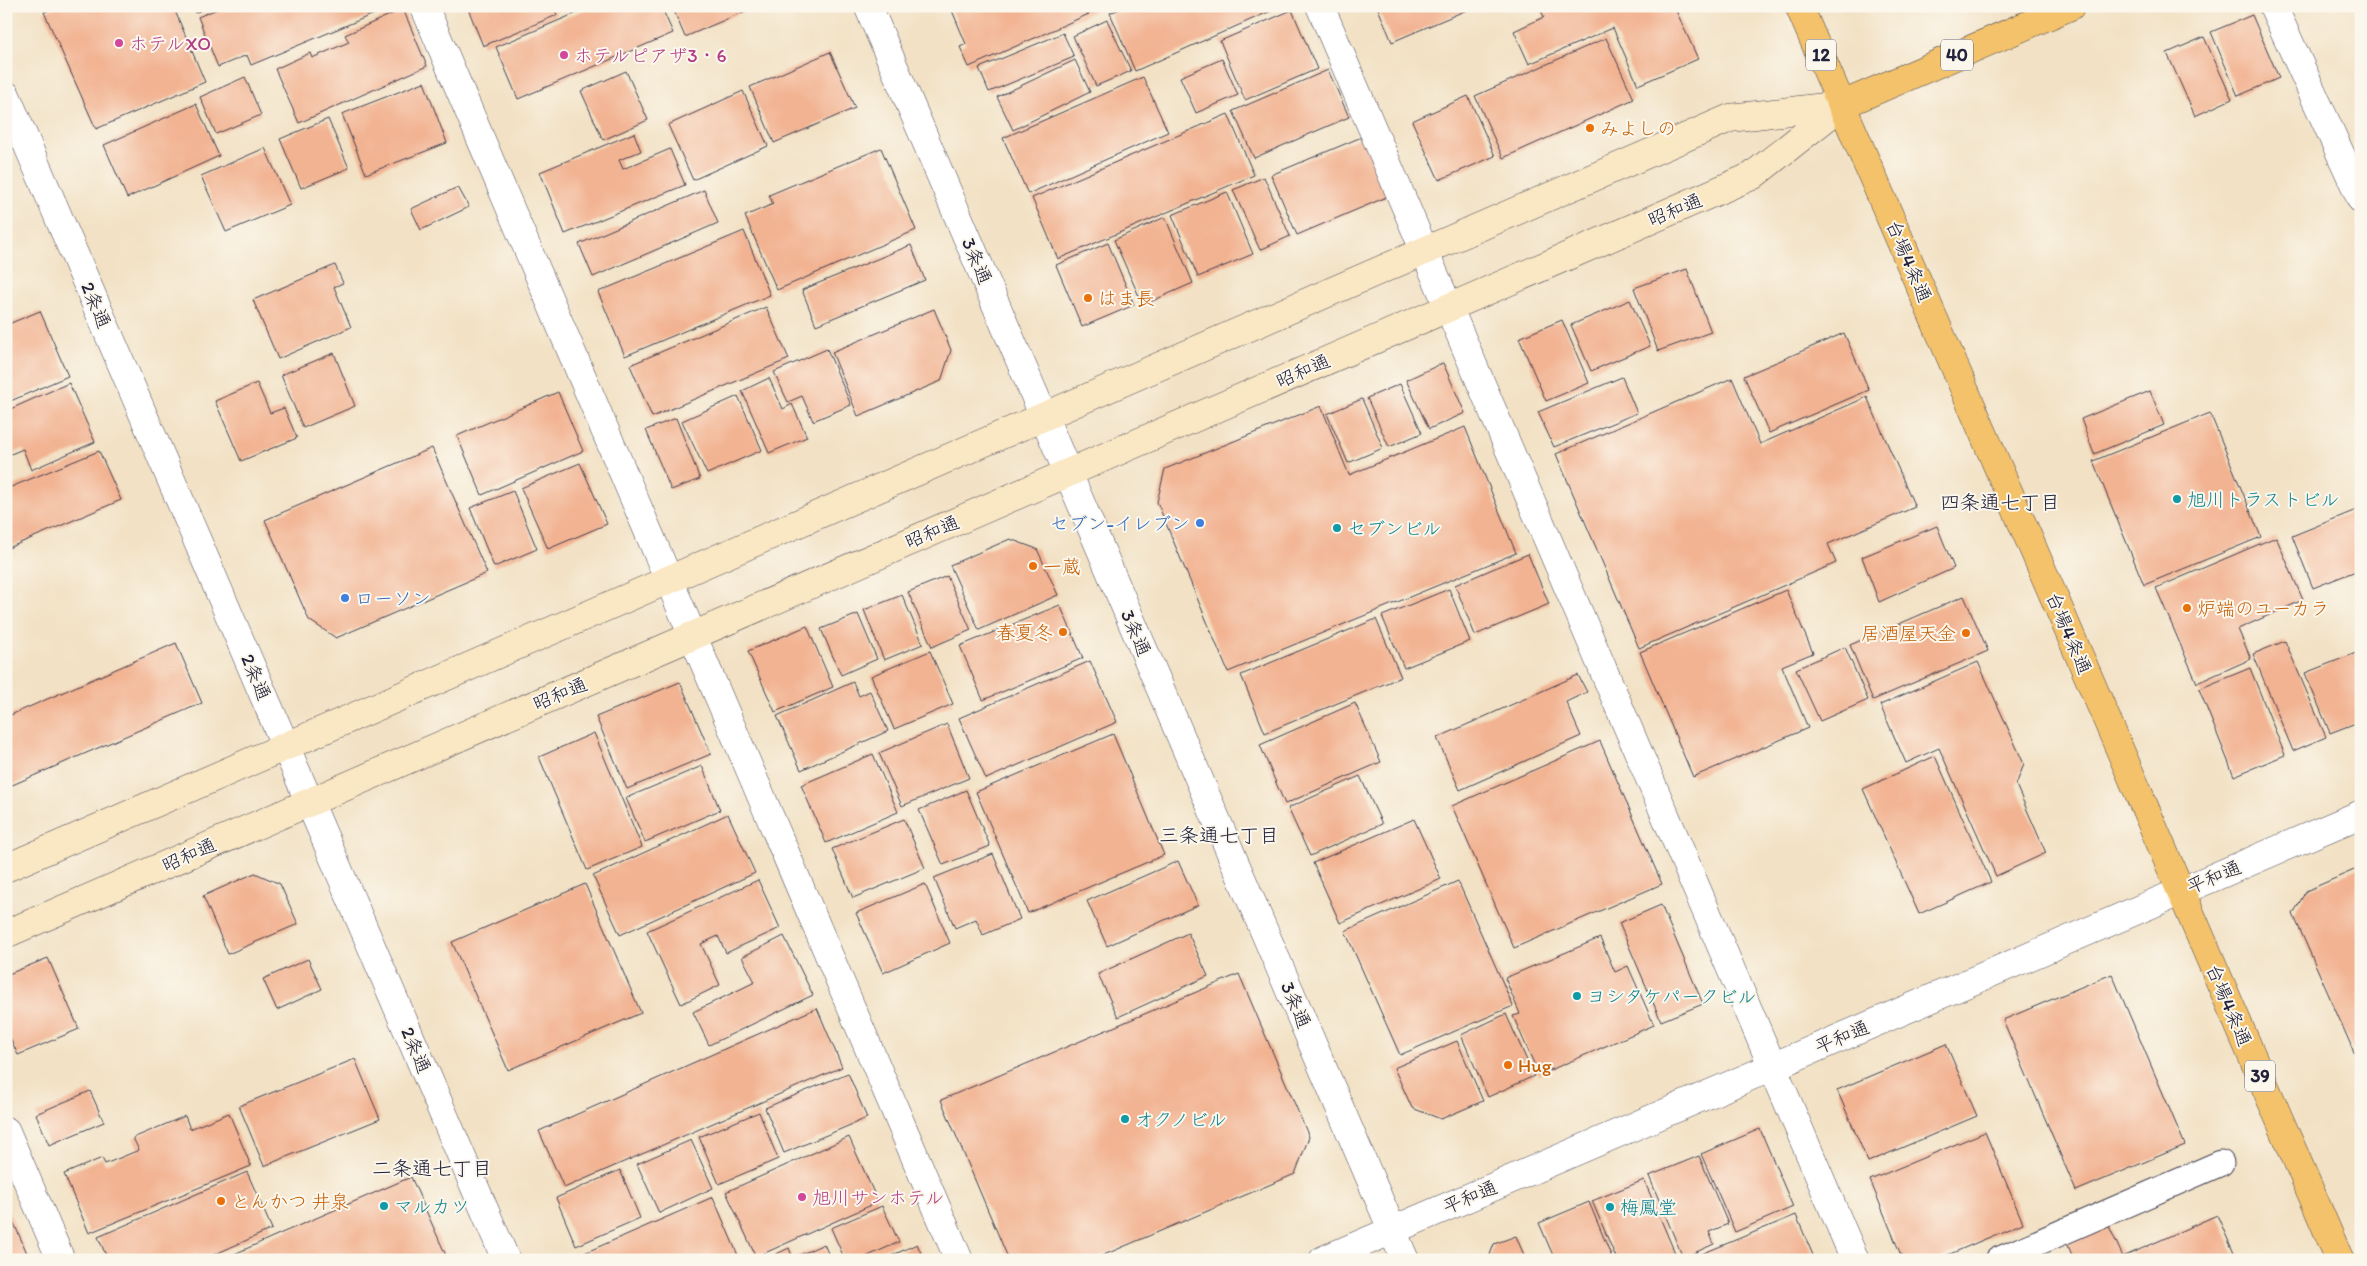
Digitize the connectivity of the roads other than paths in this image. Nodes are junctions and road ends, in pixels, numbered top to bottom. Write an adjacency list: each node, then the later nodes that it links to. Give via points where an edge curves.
1 (424, 6): 14 (street)
2 (868, 6): 12 (street, 3条通)
3 (1320, 6): 10 (street)
4 (1800, 6): 8 (highway, 台場4条通 / 12)
5 (2071, 6): 8 (highway, 昭和通 / 40)
6 (2273, 6): 9 (street)
7 (6, 95): 16 (street, 2条通)
8 (1842, 105): 10 (street, 昭和通, via 1730,118); 11 (street, 昭和通, via 1752,176); 20 (highway, 台場4条通 / 12)
9 (2361, 199)
10 (1425, 251): 11 (street); 12 (street, 昭和通)
11 (1449, 307): 13 (street, 昭和通); 22 (street)
12 (1044, 417): 13 (street, 3条通); 14 (street, 昭和通)
13 (1068, 473): 15 (street, 昭和通); 25 (street, 3条通)
14 (669, 580): 15 (street); 16 (street, 昭和通)
15 (693, 636): 17 (street, 昭和通); 28 (street)
16 (285, 746): 17 (street, 2条通); 19 (street, 昭和通)
17 (310, 802): 21 (street, 昭和通); 27 (street, 2条通)
18 (2361, 814): 20 (street, 平和通)
19 (6, 868)
20 (2180, 892): 22 (street, 平和通); 33 (highway, 台場4条通 / 39)
21 (6, 934)
22 (1773, 1067): 25 (street, 平和通); 31 (street)
23 (6, 1131): 26 (street)
24 (2221, 1163): 32 (lane)
25 (1392, 1230): 29 (street, 平和通); 30 (street, 3条通)
26 (62, 1260)
27 (506, 1260)
28 (959, 1260)
29 (1322, 1260)
30 (1405, 1260)
31 (1855, 1260)
32 (1998, 1260)
33 (2340, 1260)

